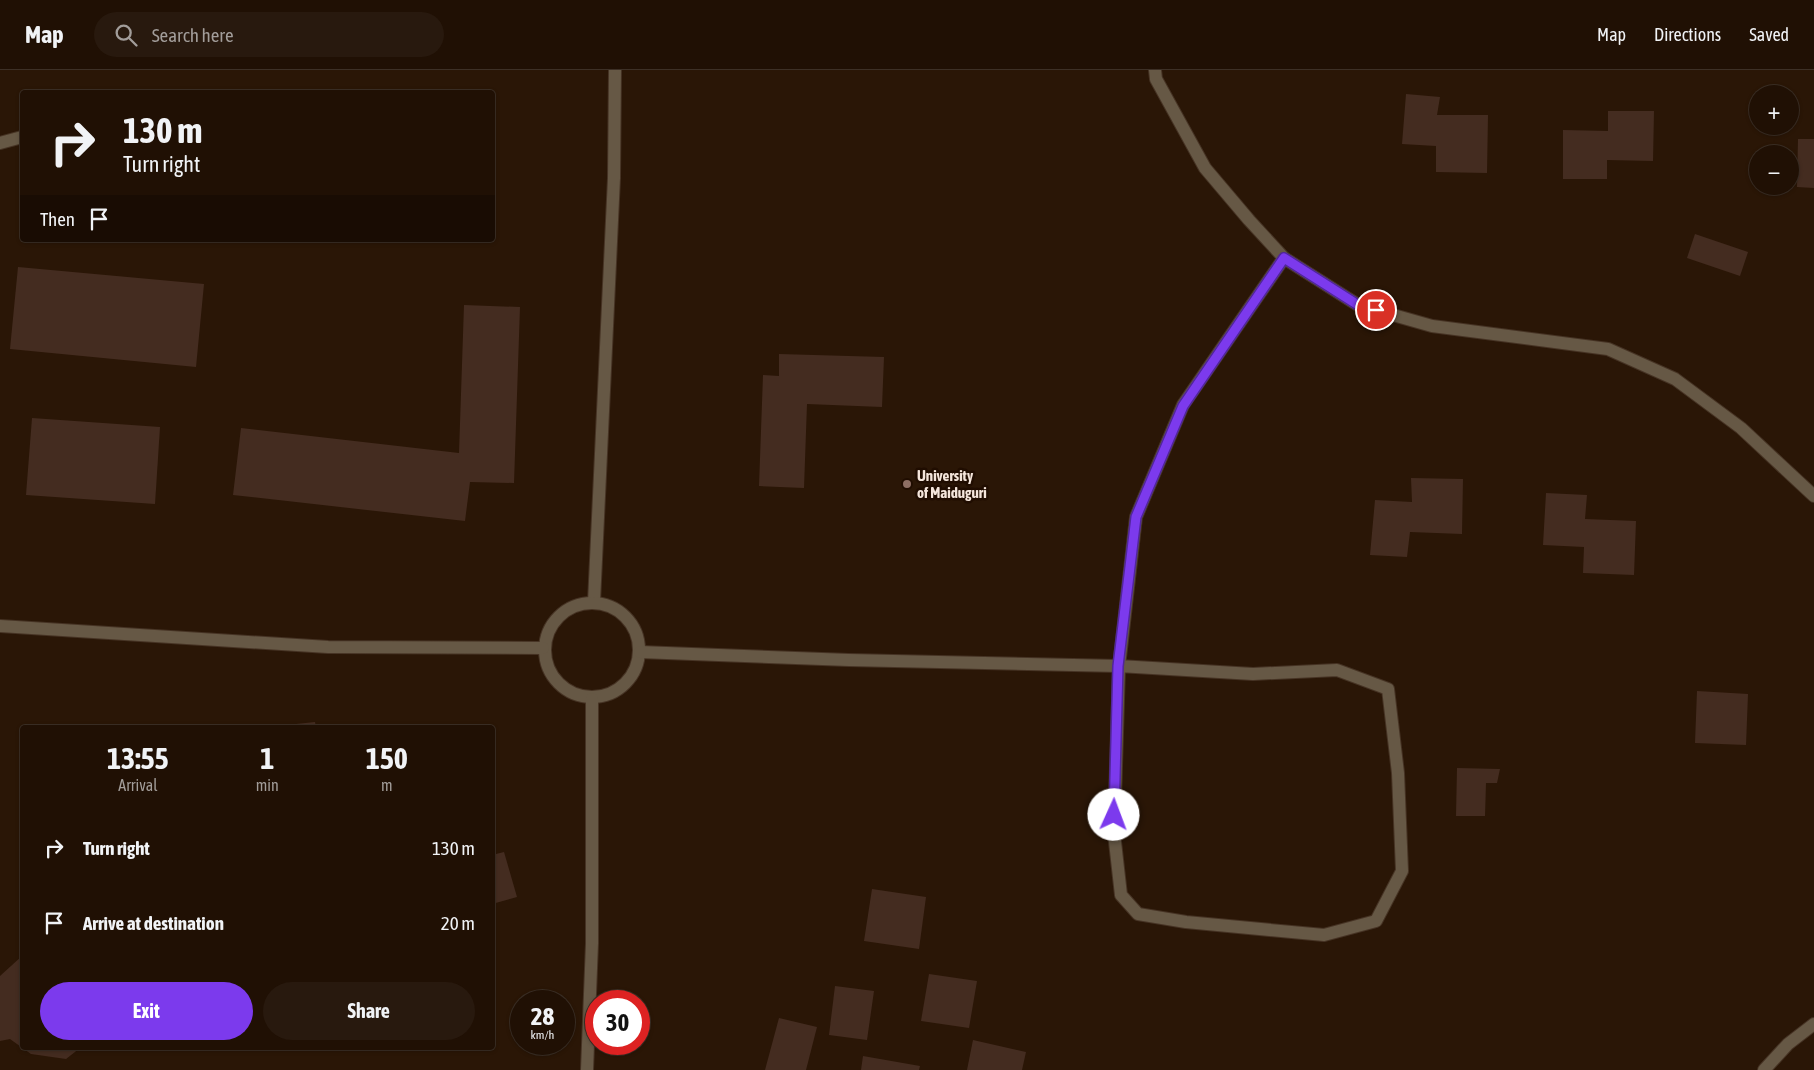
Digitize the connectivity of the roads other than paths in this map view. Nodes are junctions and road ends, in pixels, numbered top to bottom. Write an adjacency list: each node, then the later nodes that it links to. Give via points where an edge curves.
1 (615, 70): 7 (street, via 614,178)
2 (1155, 70): 5 (street, via 1156,79 1204,168)
3 (20, 138): 4 (street)
4 (0, 143)
5 (1284, 258): 6 (street, via 1358,305 1432,326 1599,347 1616,352 1675,379 1741,428); 11 (street, via 1183,406 1136,517)
6 (1814, 496)
7 (594, 602): 9 (street, via 575,605 559,615 548,630); 10 (street, via 612,606 627,617 637,633)
8 (0, 626): 9 (street, via 328,647)
9 (543, 648): 12 (street, via 547,667 557,682 572,693)
10 (640, 652): 11 (street); 12 (street, via 636,670 625,685)
11 (1118, 666): 11 (street, via 1252,674 1337,670 1388,688 1398,773 1402,871 1376,921 1324,935 1186,922 1138,914 1121,895 1114,834)
12 (592, 699): 14 (street, via 592,943)
13 (1814, 1024): 15 (street, via 1788,1044)
14 (586, 1070)
15 (1764, 1070)

